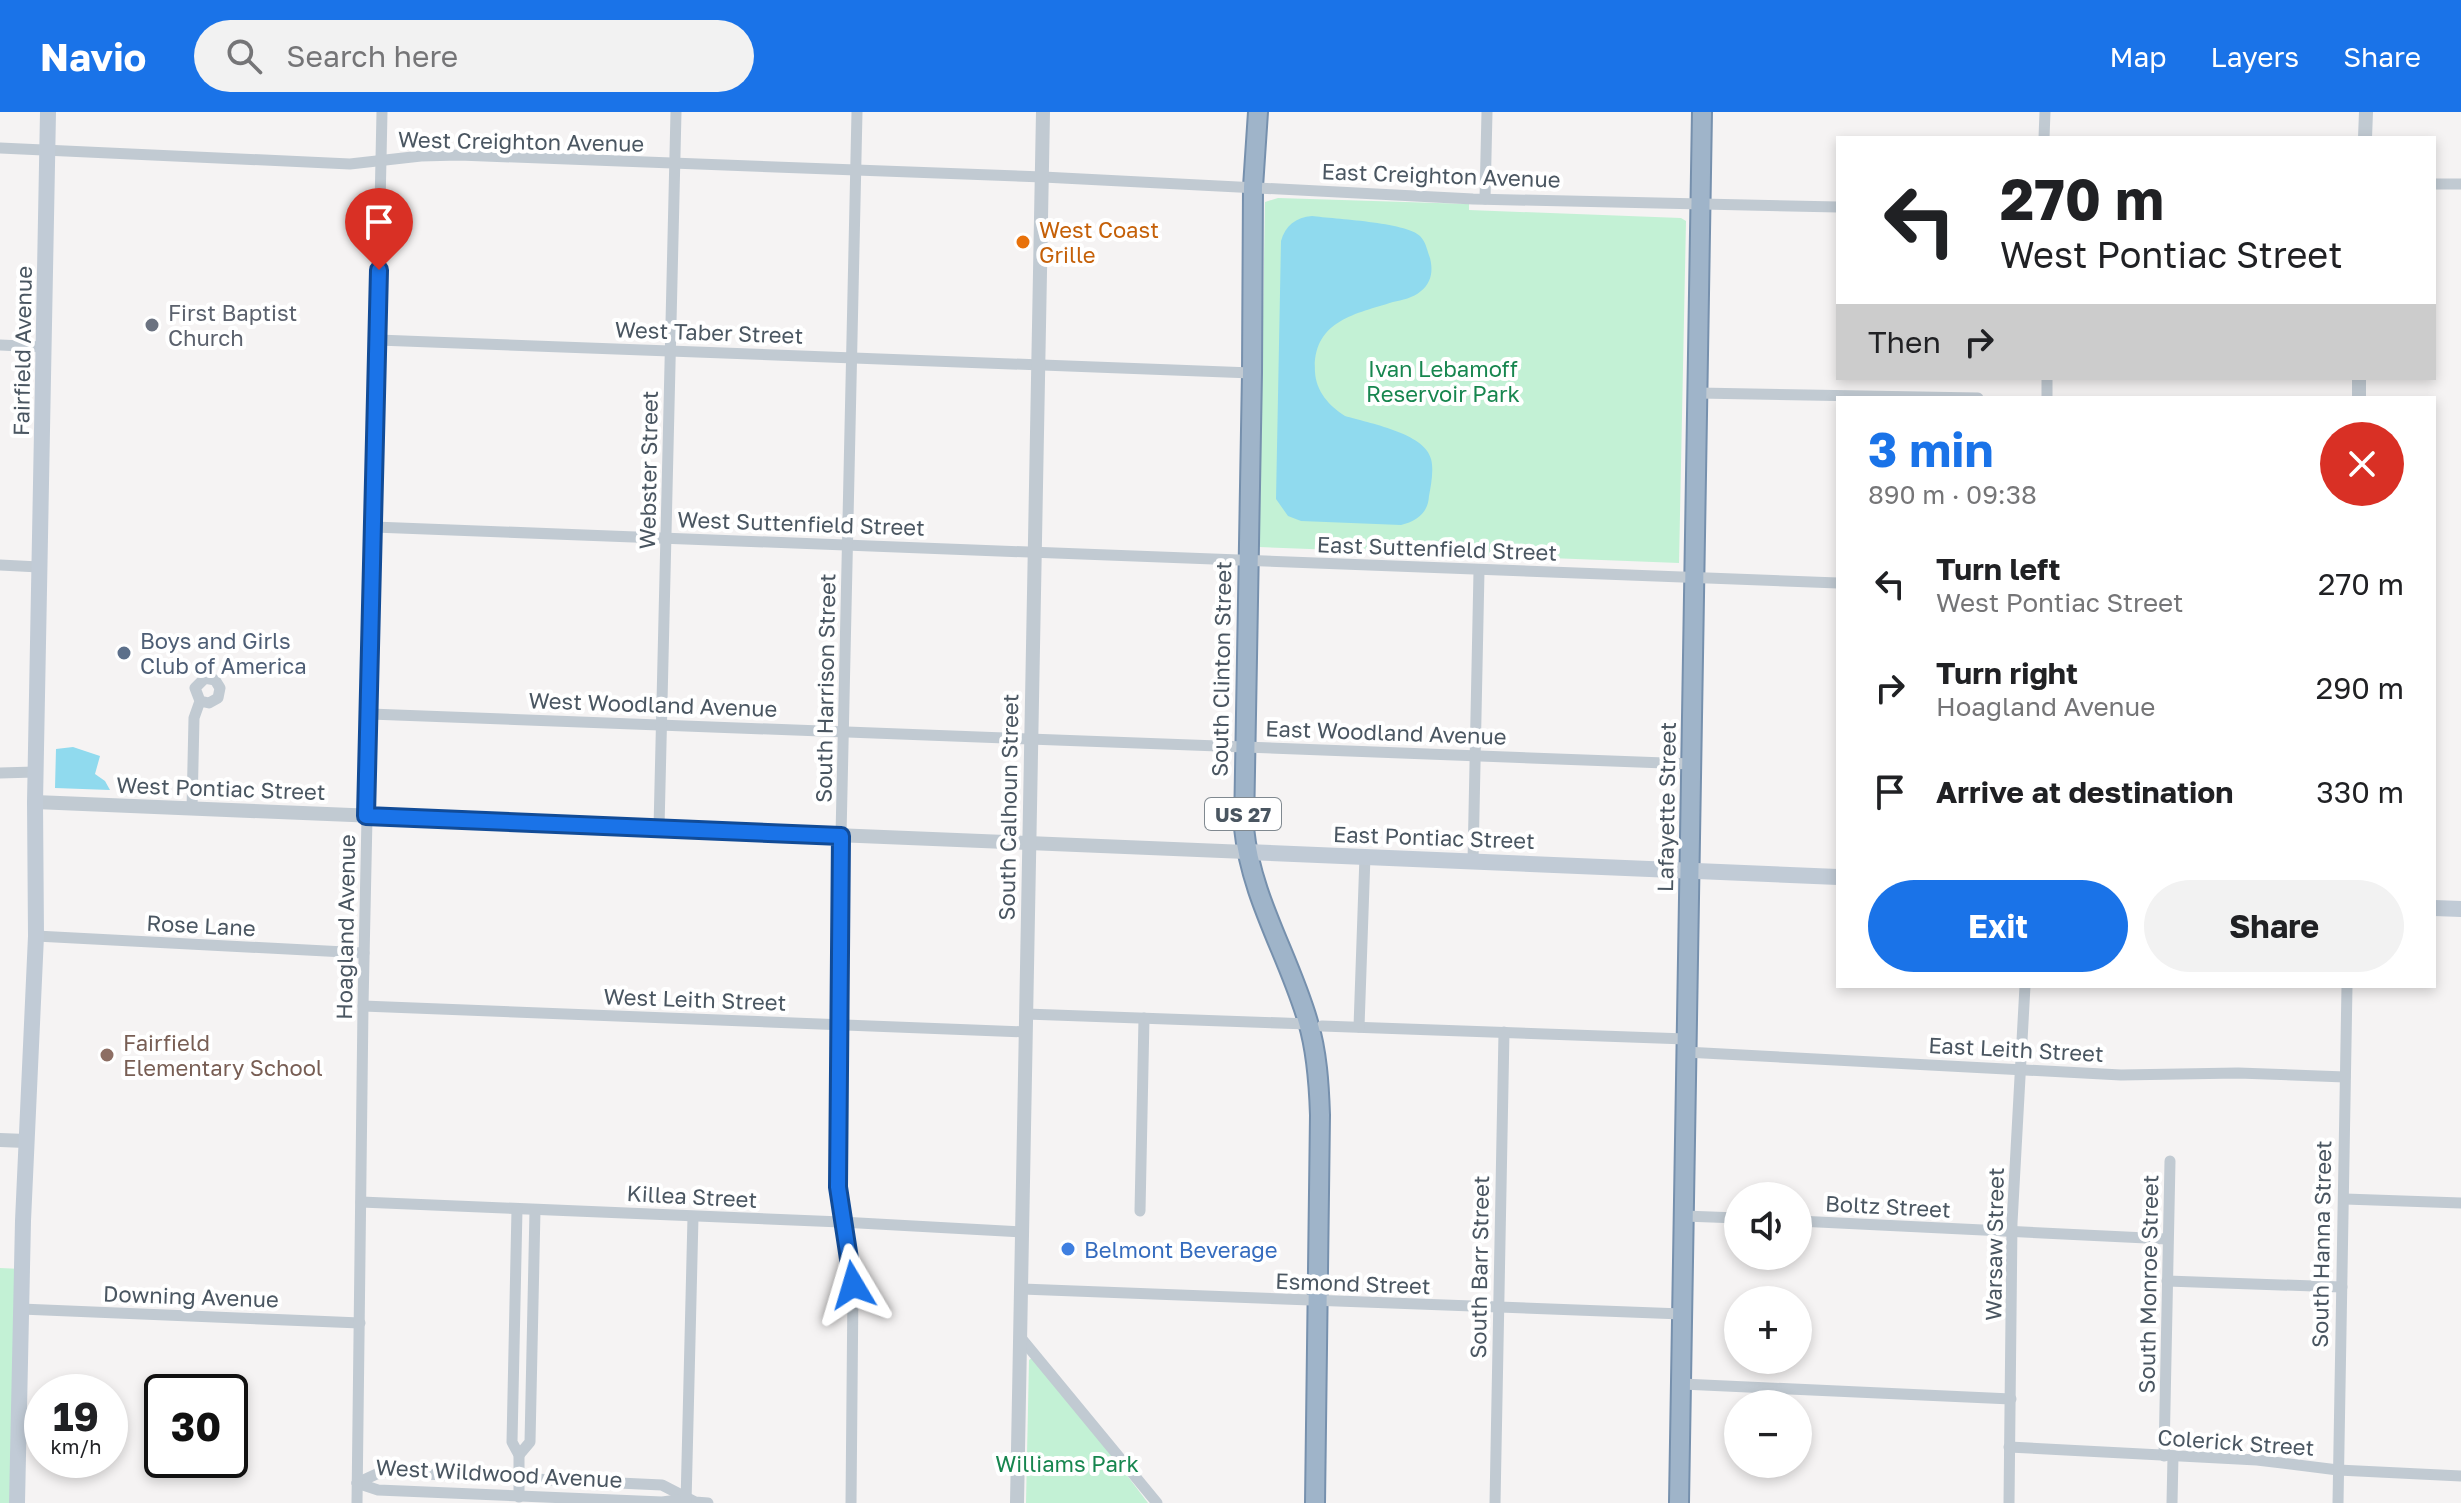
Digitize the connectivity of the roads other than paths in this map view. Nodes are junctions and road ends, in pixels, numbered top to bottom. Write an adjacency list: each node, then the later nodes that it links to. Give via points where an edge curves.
1 (48, 112): 14 (main road, Fairfield Avenue)
2 (382, 112): 15 (street, Hoagland Avenue)
3 (676, 112): 16 (street, Webster Street)
4 (857, 112): 17 (street, South Harrison Street)
5 (1043, 112): 18 (street, South Calhoun Street)
6 (1258, 112): 21 (highway, South Clinton Street / US 27)
7 (1487, 112): 22 (street)
8 (1702, 112): 23 (highway, Lafayette Street)
9 (2045, 112): 11 (street)
10 (2366, 112): 12 (street)
11 (2044, 136)
12 (2365, 136)
13 (0, 148): 14 (street, West Creighton Avenue)
14 (48, 151): 15 (street, West Creighton Avenue, via 350,164); 27 (main road, Fairfield Avenue)
15 (382, 160): 16 (street, West Creighton Avenue, via 459,155); 25 (street, Hoagland Avenue)
16 (675, 163): 17 (street, West Creighton Avenue); 28 (street, Webster Street)
17 (855, 171): 18 (street, West Creighton Avenue); 29 (street, South Harrison Street)
18 (1043, 177): 21 (street, East Creighton Avenue); 30 (street, South Calhoun Street)
19 (2436, 184): 20 (street)
20 (2461, 184)
21 (1253, 187): 22 (street, East Creighton Avenue); 31 (highway, South Clinton Street / US 27)
22 (1485, 199): 23 (street, East Creighton Avenue)
23 (1700, 203): 24 (street, East Creighton Avenue); 32 (highway, Lafayette Street)
24 (1836, 207)
25 (378, 340): 28 (street, West Taber Street); 34 (street, Hoagland Avenue)
26 (0, 345): 27 (street)
27 (44, 347): 40 (main road, Fairfield Avenue)
28 (671, 351): 29 (street, West Taber Street); 35 (street, Webster Street)
29 (851, 357): 30 (street, West Taber Street); 36 (street, South Harrison Street)
30 (1039, 365): 31 (street, West Taber Street); 37 (street, South Calhoun Street)
31 (1252, 373): 38 (highway, South Clinton Street / US 27)
32 (1698, 393): 33 (street); 42 (highway, Lafayette Street)
33 (1866, 396)
34 (374, 527): 35 (street, West Suttenfield Street); 45 (street, Hoagland Avenue)
35 (666, 538): 36 (street, West Suttenfield Street); 46 (street, Webster Street)
36 (848, 544): 37 (street, West Suttenfield Street); 47 (street, South Harrison Street)
37 (1034, 552): 38 (street, East Suttenfield Street); 48 (street, South Calhoun Street)
38 (1247, 560): 41 (street, East Suttenfield Street); 49 (highway, South Clinton Street / US 27)
39 (0, 565): 40 (street)
40 (39, 567): 52 (main road, Fairfield Avenue)
41 (1479, 571): 42 (street, East Suttenfield Street); 50 (street)
42 (1694, 578): 43 (street, East Suttenfield Street); 51 (highway, Lafayette Street)
43 (1836, 583)
44 (200, 701): 55 (street, via 194,718)
45 (370, 714): 46 (street, West Woodland Avenue); 56 (street, Hoagland Avenue)
46 (663, 725): 47 (street, West Woodland Avenue); 57 (street, Webster Street)
47 (844, 731): 48 (street, West Woodland Avenue); 58 (street, South Harrison Street)
48 (1031, 738): 49 (street, East Woodland Avenue); 59 (street, South Calhoun Street)
49 (1244, 746): 50 (street, East Woodland Avenue); 60 (highway, South Clinton Street / US 27)
50 (1475, 755): 51 (street, East Woodland Avenue); 62 (street)
51 (1692, 764): 63 (highway, Lafayette Street)
52 (35, 772): 53 (street); 54 (main road, Fairfield Avenue)
53 (0, 773)
54 (35, 802): 55 (street, West Pontiac Street); 67 (main road, Fairfield Avenue)
55 (192, 809): 56 (street, West Pontiac Street)
56 (366, 816): 57 (street, West Pontiac Street); 68 (street, Hoagland Avenue)
57 (659, 828): 58 (street, West Pontiac Street)
58 (841, 836): 59 (street, West Pontiac Street); 74 (street, South Harrison Street)
59 (1029, 844): 60 (street, East Pontiac Street); 72 (street, South Calhoun Street)
60 (1246, 852): 61 (main road, East Pontiac Street); 75 (highway, South Clinton Street / US 27, via 1255,888)
61 (1365, 856): 62 (main road, East Pontiac Street); 76 (street)
62 (1473, 861): 63 (main road, East Pontiac Street)
63 (1689, 870): 64 (main road, East Pontiac Street); 79 (highway, Lafayette Street)
64 (1836, 877)
65 (2436, 908): 66 (main road)
66 (2461, 909)
67 (36, 936): 68 (street, Rose Lane); 83 (main road, Fairfield Avenue)
68 (364, 953): 71 (street, Hoagland Avenue)
69 (2025, 988): 80 (street, Warsaw Street)
70 (2347, 988): 81 (street, South Hanna Street)
71 (363, 1006): 74 (street, West Leith Street); 86 (street, Hoagland Avenue)
72 (1026, 1014): 73 (street, East Leith Street); 77 (street, South Calhoun Street)
73 (1144, 1018): 75 (street, East Leith Street); 90 (street)
74 (839, 1025): 77 (street, West Leith Street); 94 (street, South Harrison Street)
75 (1316, 1025): 76 (street, East Leith Street); 102 (highway, South Clinton Street / US 27)
76 (1359, 1027): 78 (street, East Leith Street)
77 (1026, 1032): 96 (street, South Calhoun Street)
78 (1504, 1032): 79 (street, East Leith Street); 103 (street, South Barr Street)
79 (1685, 1046): 80 (street, East Leith Street); 91 (highway, Lafayette Street)
80 (2020, 1069): 81 (street, East Leith Street); 97 (street, Warsaw Street)
81 (2345, 1077): 85 (street, South Hanna Street)
82 (0, 1140): 83 (street)
83 (26, 1141): 104 (main road, Fairfield Avenue)
84 (2170, 1161): 98 (street, South Monroe Street)
85 (2345, 1199): 87 (street); 100 (street, South Hanna Street)
86 (361, 1202): 88 (street, Killea Street); 106 (street, Hoagland Avenue)
87 (2461, 1203)
88 (517, 1209): 89 (street, Killea Street); 107 (street)
89 (535, 1210): 92 (street, Killea Street); 108 (street)
90 (1140, 1211)
91 (1684, 1216): 93 (street); 105 (highway, Lafayette Street)
92 (693, 1217): 94 (street, Killea Street); 122 (street)
93 (1724, 1217)
94 (841, 1222): 96 (street, Killea Street); 126 (street, South Harrison Street, via 853,1285)
95 (1812, 1222): 97 (street, Boltz Street)
96 (1022, 1232): 101 (street, South Calhoun Street)
97 (2012, 1232): 98 (street, Boltz Street); 113 (street, Warsaw Street)
98 (2167, 1239): 99 (street, South Monroe Street)
99 (2167, 1281): 100 (street); 116 (street, South Monroe Street)
100 (2342, 1287): 117 (street, South Hanna Street)
101 (1022, 1289): 102 (street, Esmond Street); 109 (street, South Calhoun Street)
102 (1318, 1302): 103 (street, Esmond Street); 129 (highway, South Clinton Street / US 27)
103 (1498, 1308): 105 (street, Esmond Street); 130 (street, South Barr Street)
104 (21, 1309): 106 (street, Downing Avenue); 123 (main road, Fairfield Avenue)
105 (1682, 1314): 112 (highway, Lafayette Street)
106 (360, 1323): 120 (street, Hoagland Avenue)
107 (515, 1329): 108 (street); 110 (street)
108 (533, 1329): 111 (street)
109 (1021, 1338): 127 (street, South Calhoun Street); 128 (street)
110 (515, 1357): 111 (street); 115 (street, via 512,1442)
111 (532, 1358): 115 (street, via 530,1442)
112 (1682, 1384): 113 (street); 131 (highway, Lafayette Street)
113 (2011, 1399): 114 (street, Warsaw Street)
114 (2009, 1447): 116 (street, Colerick Street); 132 (street, Warsaw Street)
115 (519, 1455): 119 (street)
116 (2169, 1456): 117 (street, Colerick Street); 133 (street, South Monroe Street)
117 (2338, 1470): 118 (street, Colerick Street); 134 (street, South Hanna Street)
118 (2461, 1476)
119 (519, 1478): 120 (street, West Wildwood Avenue, via 381,1472); 121 (street); 122 (street, West Wildwood Avenue, via 662,1485)
120 (357, 1483): 121 (street, West Wildwood Avenue, via 378,1490); 124 (street, Hoagland Avenue)
121 (519, 1497): 122 (street, West Wildwood Avenue)
122 (686, 1501): 125 (street, West Wildwood Avenue)
123 (17, 1503)
124 (357, 1503)
125 (708, 1503)
126 (851, 1503)
127 (1017, 1503)
128 (1157, 1503)
129 (1315, 1503)
130 (1495, 1503)
131 (1679, 1503)
132 (2009, 1503)
133 (2172, 1503)
134 (2338, 1503)

